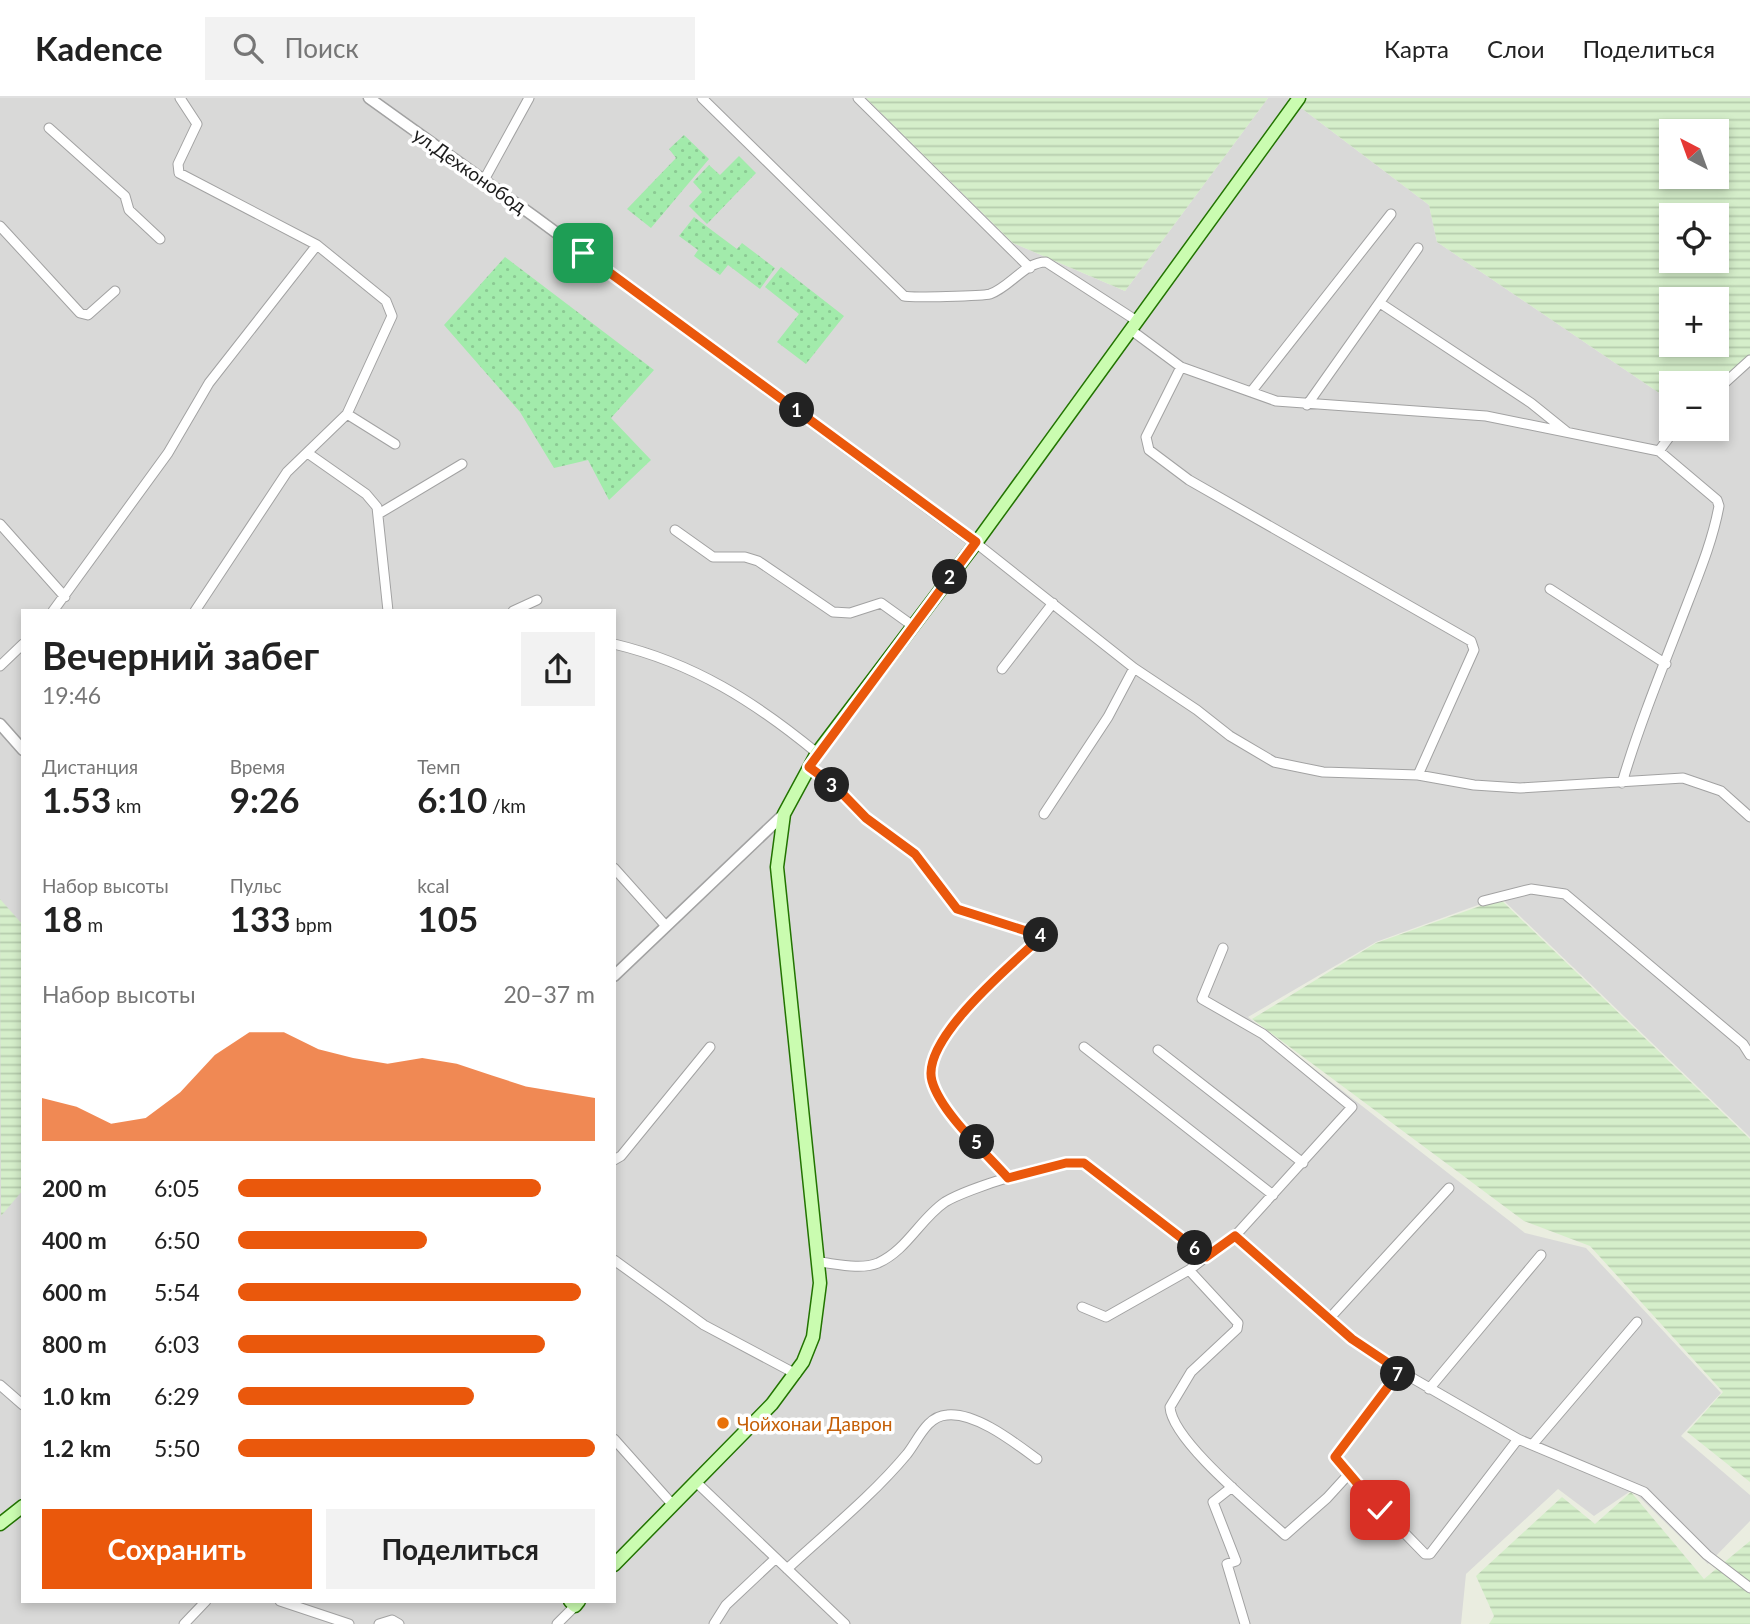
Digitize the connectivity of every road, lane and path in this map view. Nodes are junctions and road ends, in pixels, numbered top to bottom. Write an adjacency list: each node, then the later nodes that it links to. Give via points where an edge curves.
1 (180, 98): 12 (street, via 197,124 178,164 179,173)
2 (369, 98): 8 (street, ул.Дехконобод)
3 (529, 98): 8 (street)
4 (702, 98): 14 (street, via 904,296 987,294)
5 (858, 98): 14 (street)
6 (1299, 98): 17 (main road)
7 (49, 128): 11 (street, via 125,196 129,210)
8 (484, 180): 33 (street, ул.Дехконобод)
9 (1391, 214): 21 (street)
10 (0, 226): 15 (street, via 80,313 88,315)
11 (160, 239)
12 (317, 245): 23 (street, via 386,301 392,316); 35 (street, via 209,383 168,453)
13 (1418, 248): 16 (street)
14 (1030, 268): 17 (street, via 1046,262)
15 (115, 291)
16 (1380, 303): 22 (street); 24 (street, via 1531,403)
17 (1134, 325): 19 (street); 33 (main road)
18 (1749, 363): 20 (street)
19 (1181, 367): 21 (street); 53 (street, via 1146,437 1149,450 1189,480 1471,641 1475,650)
20 (1729, 380)
21 (1251, 392): 22 (street)
22 (1307, 405): 24 (street, via 1334,403 1486,416)
23 (347, 414): 26 (street); 28 (street)
24 (1568, 433): 27 (street)
25 (1666, 441): 27 (street)
26 (395, 444)
27 (1659, 451): 45 (street, via 1719,506)
28 (309, 454): 30 (street, via 366,494); 39 (street, via 274,489)
29 (462, 464): 30 (street)
30 (380, 513): 40 (street)
31 (0, 524): 35 (street)
32 (676, 530): 42 (street, via 713,558 758,561 833,612 850,613 881,603)
33 (976, 542): 37 (street); 42 (main road)
34 (1550, 589): 45 (street)
35 (65, 597): 38 (street)
36 (537, 600): 41 (street)
37 (1053, 603): 47 (street); 48 (street)
38 (55, 609)
39 (196, 609)
40 (388, 609)
41 (517, 609)
42 (913, 626): 51 (main road)
43 (616, 645): 51 (street, via 665,658 741,696)
44 (21, 646): 46 (street)
45 (1666, 664): 54 (street, via 1634,739)
46 (0, 666)
47 (1134, 668): 53 (street, via 1274,762 1323,772); 56 (street, via 1108,717)
48 (1002, 669)
49 (0, 723): 50 (street)
50 (21, 748)
51 (817, 753): 52 (main road)
52 (809, 767): 55 (main road); 69 (street, via 915,854 957,909 1042,936 944,1037 931,1070 946,1107)
53 (1418, 775): 54 (street, via 1520,788)
54 (1622, 783): 57 (street, via 1697,780 1721,791)
55 (784, 814): 60 (street); 76 (main road, via 776,867)
56 (1044, 814)
57 (1750, 817)
58 (616, 870): 60 (street)
59 (1483, 901): 66 (street, via 1531,889 1565,894 1654,966)
60 (666, 926): 62 (street)
61 (1223, 948): 68 (street, via 1202,999 1263,1034 1352,1107)
62 (616, 974)
63 (710, 1047): 67 (street)
64 (1084, 1047): 71 (street)
65 (1158, 1050): 68 (street)
66 (1750, 1055)
67 (616, 1158)
68 (1303, 1163): 71 (street)
69 (1008, 1178): 74 (street, via 1084,1163); 76 (street, via 946,1202 905,1244 876,1264)
70 (1449, 1188): 79 (street)
71 (1273, 1195): 72 (street)
72 (1235, 1236): 74 (street); 79 (street)
73 (1541, 1255): 84 (street)
74 (1206, 1257): 77 (street)
75 (616, 1261): 82 (street, via 704,1325)
76 (819, 1262): 82 (main road, via 813,1337)
77 (1189, 1270): 78 (street, via 1105,1317); 92 (street, via 1239,1326 1191,1372 1176,1394 1170,1416)
78 (1082, 1307)
79 (1328, 1320): 81 (street)
80 (1637, 1322): 88 (street)
81 (1400, 1371): 84 (street); 90 (street, via 1336,1452)
82 (796, 1374): 91 (main road)
83 (0, 1385): 85 (street)
84 (1429, 1389): 86 (street)
85 (21, 1403)
86 (1518, 1439): 88 (street); 90 (street, via 1430,1554 1420,1550)
87 (616, 1441): 93 (street)
88 (1533, 1444): 99 (street, via 1644,1492 1707,1555)
89 (1037, 1459): 98 (street, via 974,1421 949,1414 934,1419 882,1481)
90 (1348, 1475): 92 (street, via 1285,1535)
91 (696, 1482): 93 (main road); 96 (street)
92 (1232, 1487): 110 (street, via 1213,1502 1236,1561 1227,1564)
93 (672, 1504): 97 (main road)
94 (21, 1508): 95 (main road)
95 (0, 1524)
96 (776, 1558): 98 (street); 108 (street, via 726,1605)
97 (616, 1563)
98 (787, 1569): 109 (street)
99 (1750, 1588)
100 (204, 1603): 103 (street)
101 (286, 1603): 104 (street)
102 (575, 1603): 107 (street)
103 (184, 1624)
104 (349, 1624)
105 (379, 1624): 106 (street, via 392,1620)
106 (399, 1624)
107 (557, 1624)
108 (714, 1624)
109 (845, 1624)
110 (1245, 1624)

